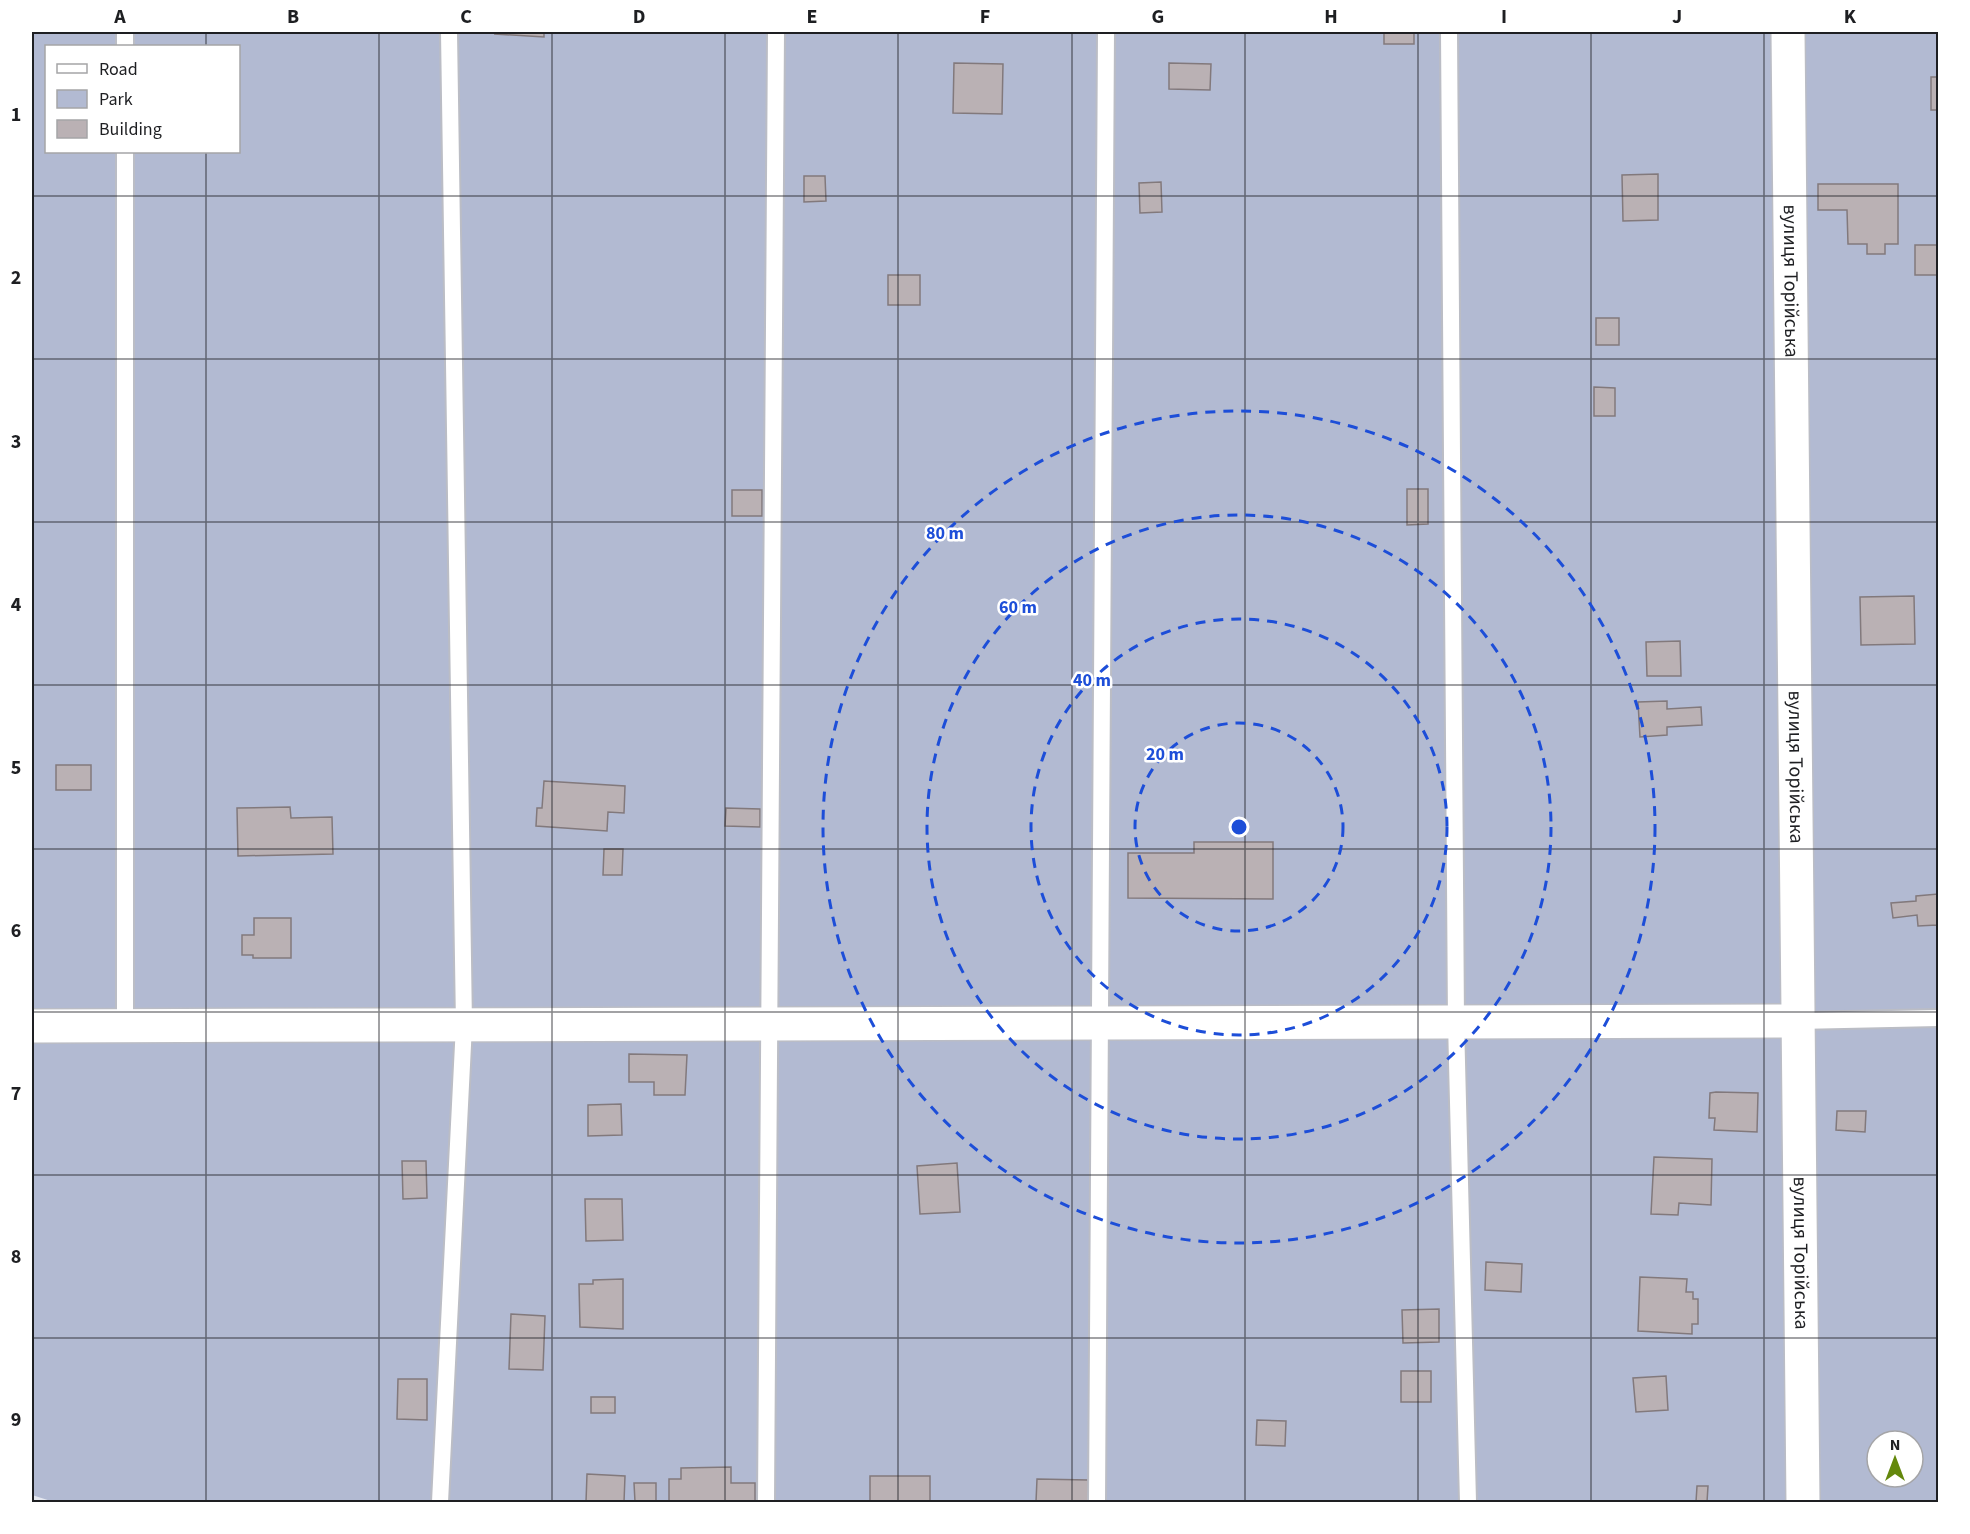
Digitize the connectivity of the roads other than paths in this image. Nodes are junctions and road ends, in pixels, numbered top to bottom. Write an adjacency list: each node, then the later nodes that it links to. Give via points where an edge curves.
1 (449, 32): 13 (lane)
2 (777, 32): 10 (lane)
3 (1106, 32): 11 (lane)
4 (1449, 32): 9 (lane)
5 (1788, 32): 8 (street, вулиця Торійська)
6 (125, 153): 12 (lane)
7 (1938, 1018): 8 (lane)
8 (1797, 1021): 9 (street); 19 (street, вулиця Торійська)
9 (1456, 1022): 11 (street); 18 (lane)
10 (768, 1023): 11 (street); 13 (street); 16 (lane)
11 (1102, 1023): 17 (lane)
12 (124, 1025): 13 (street); 14 (street)
13 (464, 1025): 15 (lane)
14 (32, 1026)
15 (440, 1503)
16 (766, 1503)
17 (1097, 1503)
18 (1468, 1503)
19 (1803, 1503)

